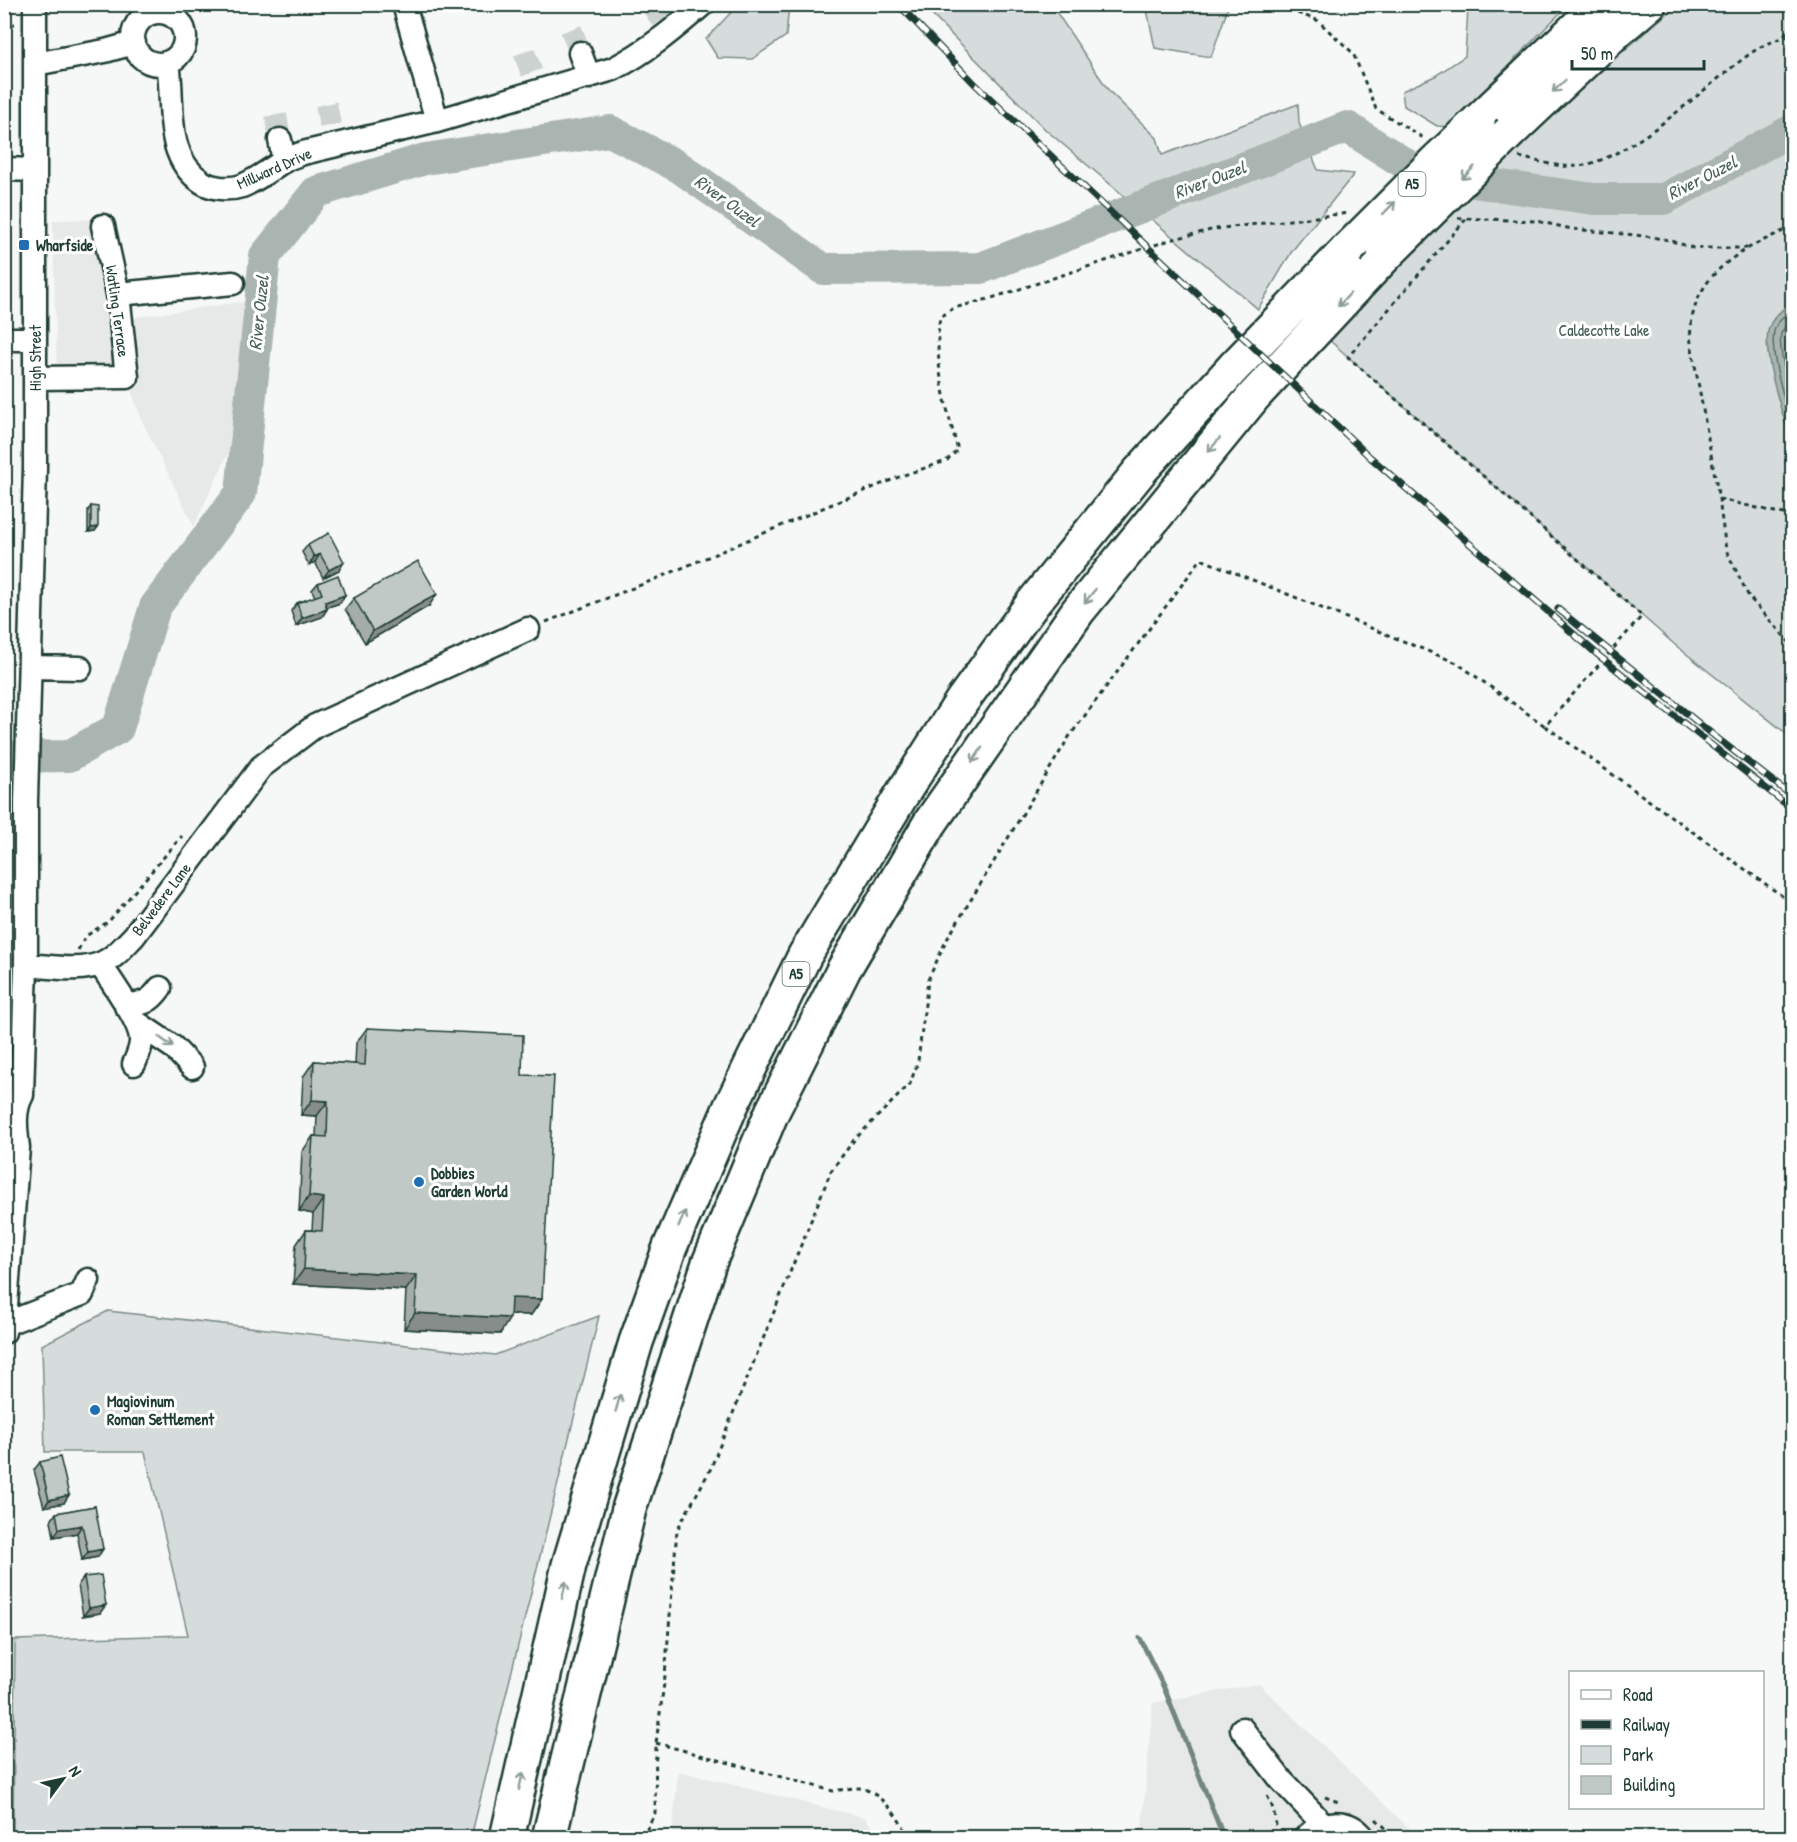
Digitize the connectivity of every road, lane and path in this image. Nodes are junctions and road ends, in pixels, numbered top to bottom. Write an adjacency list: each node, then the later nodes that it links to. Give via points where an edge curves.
1 (404, 4): 14 (street)
2 (703, 4): 13 (street, Millward Drive, via 667,25 638,56)
3 (1600, 4): 51 (highway, A5, one-way to 3, bridge, via 569,1565 636,1342 670,1246 730,1106 806,956 901,796 962,701 1033,603 1140,471 1348,249)
4 (1649, 4): 52 (highway, A5, one-way to 52, bridge, via 1510,132 1384,257 1254,396 1078,611 930,823 844,969 772,1112 709,1263 629,1509)
5 (35, 7): 12 (street, High Street)
6 (178, 11): 9 (street, via 146,17 136,28); 11 (street, via 184,46)
7 (1792, 24): 8 (path, via 1783,37)
8 (1792, 36)
9 (134, 43): 11 (street, via 142,58 150,63); 12 (street)
10 (580, 53): 13 (street)
11 (168, 63): 14 (street, Millward Drive, via 172,133 179,155 192,175 207,185 239,187 255,180 282,151 303,153 332,137)
12 (35, 64): 16 (street, High Street)
13 (589, 77): 14 (street, Millward Drive, via 537,83)
14 (437, 121)
15 (4, 170): 16 (street)
16 (34, 170): 26 (street, High Street)
17 (1353, 213): 30 (path, via 1215,229 954,308 940,317 937,338 946,406 958,450 946,460)
18 (1456, 218): 19 (path)
19 (1467, 219): 22 (path, via 1537,221 1669,240 1693,248); 34 (path, via 1348,357 1642,616)
20 (103, 226): 24 (street, Watling Terrace)
21 (1792, 227): 22 (path)
22 (1747, 248): 28 (path, via 1723,264 1710,279 1693,314 1690,337)
23 (233, 283): 24 (street)
24 (118, 294): 27 (street, Watling Terrace, via 127,377)
25 (4, 339): 26 (street)
26 (35, 339): 27 (street, High Street)
27 (35, 378): 32 (street, High Street)
28 (1719, 499): 29 (path); 31 (path, via 1726,550 1749,597)
29 (1792, 516)
30 (528, 629): 37 (street, Belvedere Lane, via 315,726 261,767 134,936)
31 (1792, 645)
32 (30, 667): 33 (street); 38 (street, High Street)
33 (80, 668)
34 (1545, 726): 36 (path); 49 (path, via 1457,663 1201,559 1068,737 946,941 928,980 918,1061 910,1084 854,1140 831,1171 710,1470 677,1530)
35 (184, 834): 39 (path, via 109,921 86,936)
36 (1792, 903)
37 (100, 964): 39 (street, Belvedere Lane); 41 (street)
38 (26, 965): 39 (street, Belvedere Lane); 42 (street, High Street)
39 (70, 968)
40 (160, 988): 41 (street)
41 (131, 1014): 43 (street, via 142,1038); 44 (street, one-way to 44)
42 (13, 1064): 46 (street, High Street, via 22,1095 17,1104 18,1148)
43 (134, 1064)
44 (192, 1067)
45 (88, 1280): 46 (street, via 82,1294)
46 (5, 1324): 47 (street, High Street)
47 (4, 1332)
48 (1242, 1729): 50 (street, via 1282,1781)
49 (656, 1743): 53 (path, via 655,1813); 54 (path, via 833,1791 860,1788 890,1808)
50 (1311, 1833): 55 (street, via 1334,1823 1354,1828)
51 (507, 1838)
52 (549, 1838)
53 (642, 1838)
54 (909, 1838)
55 (1364, 1838)

